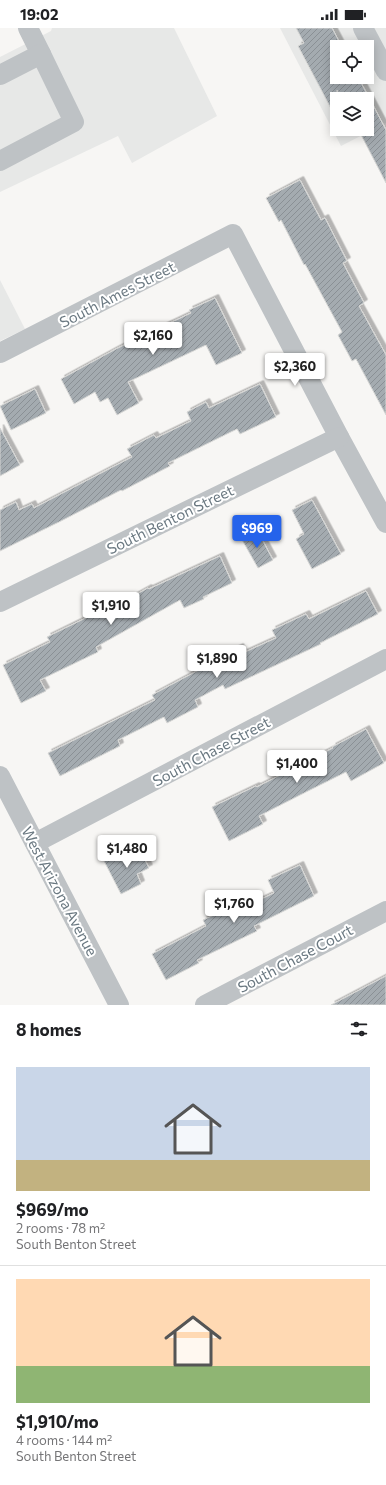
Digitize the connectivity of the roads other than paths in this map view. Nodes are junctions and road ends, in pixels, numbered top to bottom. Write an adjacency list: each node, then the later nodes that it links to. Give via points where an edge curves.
1 (28, 28): 3 (street)
2 (364, 28): 4 (street)
3 (41, 54): 5 (street); 6 (street, via 74,122)
4 (386, 71)
5 (0, 75)
6 (0, 161)
7 (0, 353): 8 (street, South Ames Street, via 233,234)
8 (339, 437): 9 (street); 10 (street, South Benton Street)
9 (386, 523)
10 (0, 602)
11 (386, 659): 13 (street, South Chase Street)
12 (0, 776): 13 (street, West Arizona Avenue)
13 (35, 843): 15 (street, West Arizona Avenue)
14 (386, 911): 16 (street, South Chase Court)
15 (119, 1005)
16 (205, 1005)

